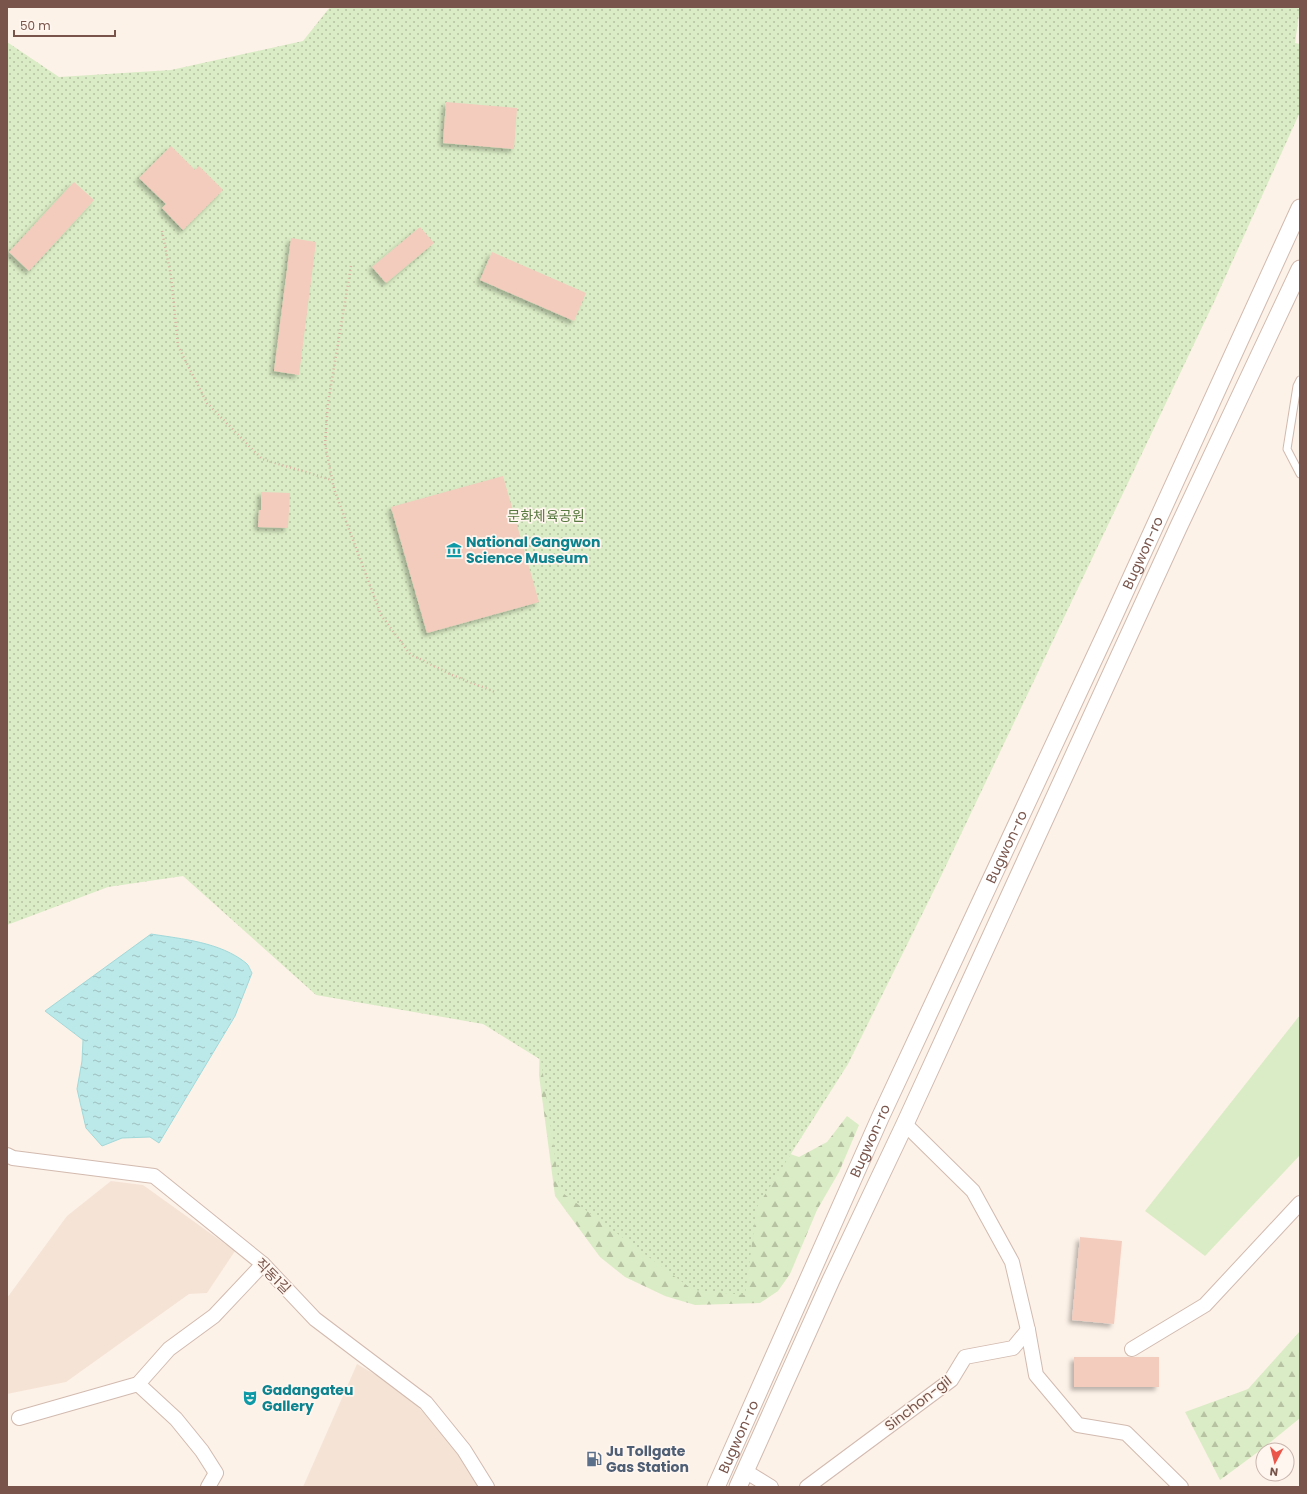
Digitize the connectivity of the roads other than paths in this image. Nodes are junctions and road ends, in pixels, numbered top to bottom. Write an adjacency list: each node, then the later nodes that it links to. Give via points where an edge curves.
1 (1300, 208): 13 (street, Bugwon-ro, via 880,1118)
2 (1300, 269): 5 (street, Bugwon-ro, via 1178,528)
3 (1300, 380): 4 (lane, via 1288,449)
4 (1300, 474)
5 (905, 1124): 9 (street, via 973,1191 1012,1262); 14 (street, Bugwon-ro)
6 (7, 1155): 8 (street, 직동1길, via 12,1158 154,1176)
7 (1300, 1203): 10 (street, via 1205,1305)
8 (263, 1264): 11 (street, via 214,1316 169,1349); 16 (street, 직동1길, via 315,1319 426,1402 464,1450)
9 (1028, 1330): 20 (street, Sinchon-gil, via 1013,1348 965,1357 951,1380); 21 (street, via 1036,1375 1078,1425 1126,1433)
10 (1132, 1349)
11 (138, 1384): 12 (street); 15 (street, via 176,1419 202,1451 216,1473)
12 (19, 1418)
13 (728, 1463): 14 (street); 17 (street, Bugwon-ro)
14 (745, 1471): 18 (street, Bugwon-ro); 19 (street)
15 (208, 1487)
16 (487, 1487)
17 (716, 1487)
18 (738, 1487)
19 (771, 1487)
20 (807, 1487)
21 (1181, 1487)

